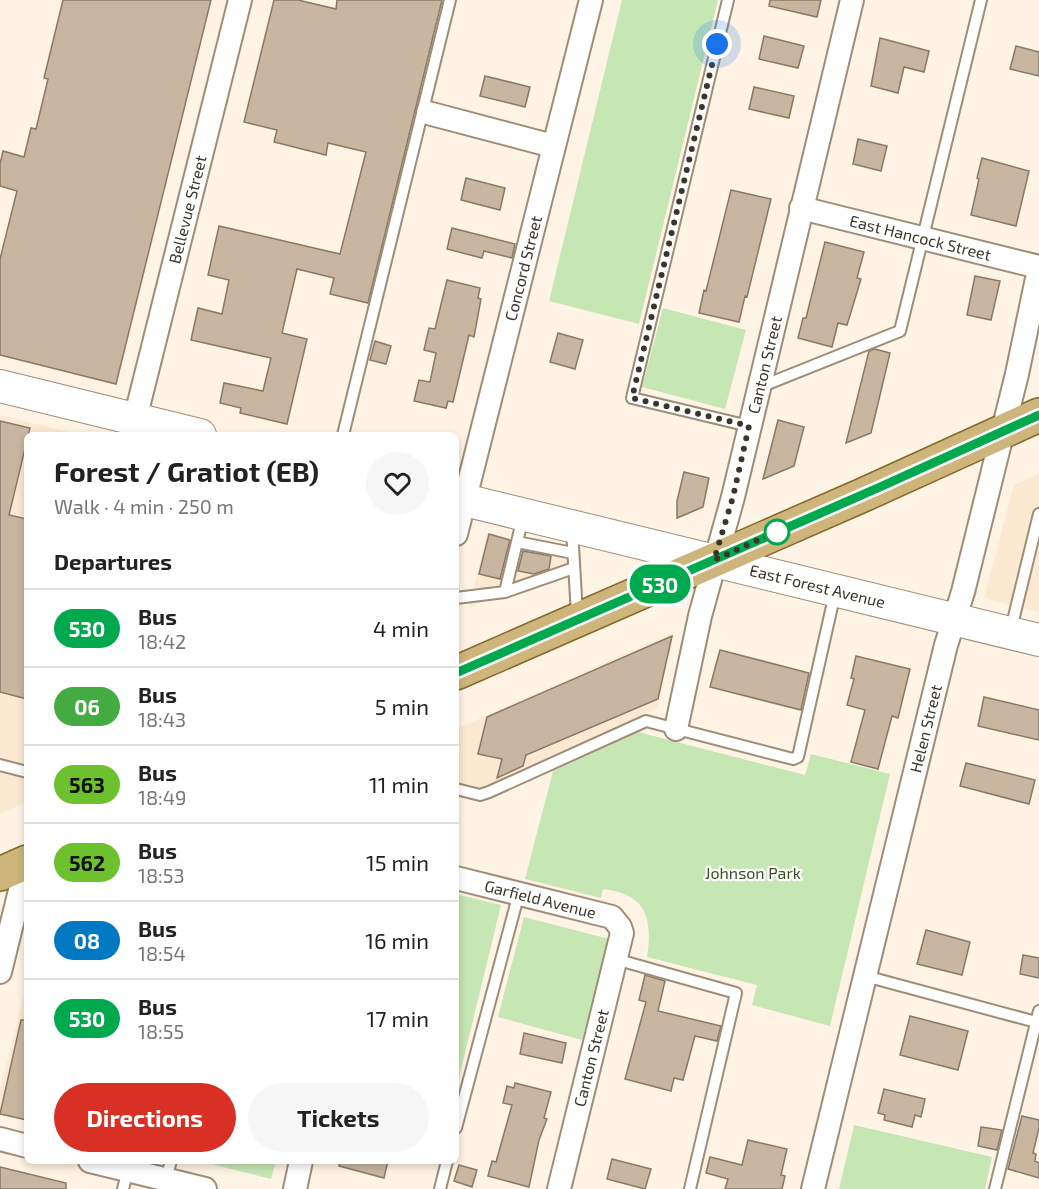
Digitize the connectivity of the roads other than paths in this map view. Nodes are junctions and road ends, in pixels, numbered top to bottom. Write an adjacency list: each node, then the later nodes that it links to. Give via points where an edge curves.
1 (240, 0): 15 (street, Bellevue Street)
2 (450, 0): 18 (lane)
3 (591, 0): 8 (street, Concord Street)
4 (728, 0): 16 (lane, via 632,398)
5 (852, 0): 9 (street, Canton Street)
6 (981, 0): 10 (lane)
7 (428, 113): 8 (street)
8 (553, 146): 20 (street, Concord Street)
9 (801, 208): 10 (street, East Hancock Street); 13 (street, Canton Street)
10 (922, 237): 11 (street, East Hancock Street); 13 (lane, via 900,331)
11 (1039, 268): 19 (street, Helen Street)
12 (0, 386): 15 (main road)
13 (758, 388): 16 (street, Canton Street)
14 (1039, 415): 19 (main road)
15 (135, 419): 17 (main road)
16 (749, 426): 24 (street, Canton Street)
17 (188, 432)
18 (344, 432)
19 (1001, 432): 24 (main road); 29 (street, Helen Street, via 963,592)
20 (460, 499): 22 (main road, East Forest Avenue)
21 (1039, 514): 31 (lane)
22 (520, 528): 23 (main road, East Forest Avenue); 27 (lane)
23 (572, 539): 24 (main road, East Forest Avenue); 25 (lane)
24 (714, 560): 26 (main road, East Forest Avenue); 30 (main road); 33 (street, Canton Street)
25 (574, 568): 27 (lane); 30 (lane)
26 (836, 590): 29 (main road, East Forest Avenue); 33 (lane, via 798,757 793,759)
27 (505, 592): 28 (lane)
28 (459, 598)
29 (953, 618): 31 (main road, East Forest Avenue); 45 (street, Helen Street)
30 (577, 620): 32 (main road)
31 (1025, 636)
32 (459, 672)
33 (676, 729): 36 (lane, via 646,721 489,792 480,795)
34 (0, 765): 35 (lane)
35 (24, 771)
36 (459, 790)
37 (24, 863): 38 (main road)
38 (0, 874)
39 (24, 874): 44 (street)
40 (459, 879): 41 (street, Garfield Avenue)
41 (519, 893): 42 (street, Garfield Avenue, via 612,916); 47 (lane)
42 (620, 927): 43 (street, Canton Street)
43 (615, 959): 58 (street, Canton Street); 59 (lane, via 736,993)
44 (0, 972)
45 (866, 976): 46 (lane); 60 (street, Helen Street)
46 (1038, 1016): 61 (lane)
47 (459, 1117)
48 (0, 1139): 49 (street)
49 (24, 1145)
50 (96, 1164): 54 (street)
51 (301, 1164): 56 (street)
52 (446, 1164): 57 (lane)
53 (168, 1170): 54 (street); 55 (street)
54 (126, 1180)
55 (205, 1189)
56 (295, 1189)
57 (440, 1189)
58 (559, 1189)
59 (690, 1189)
60 (813, 1189)
61 (995, 1189)

